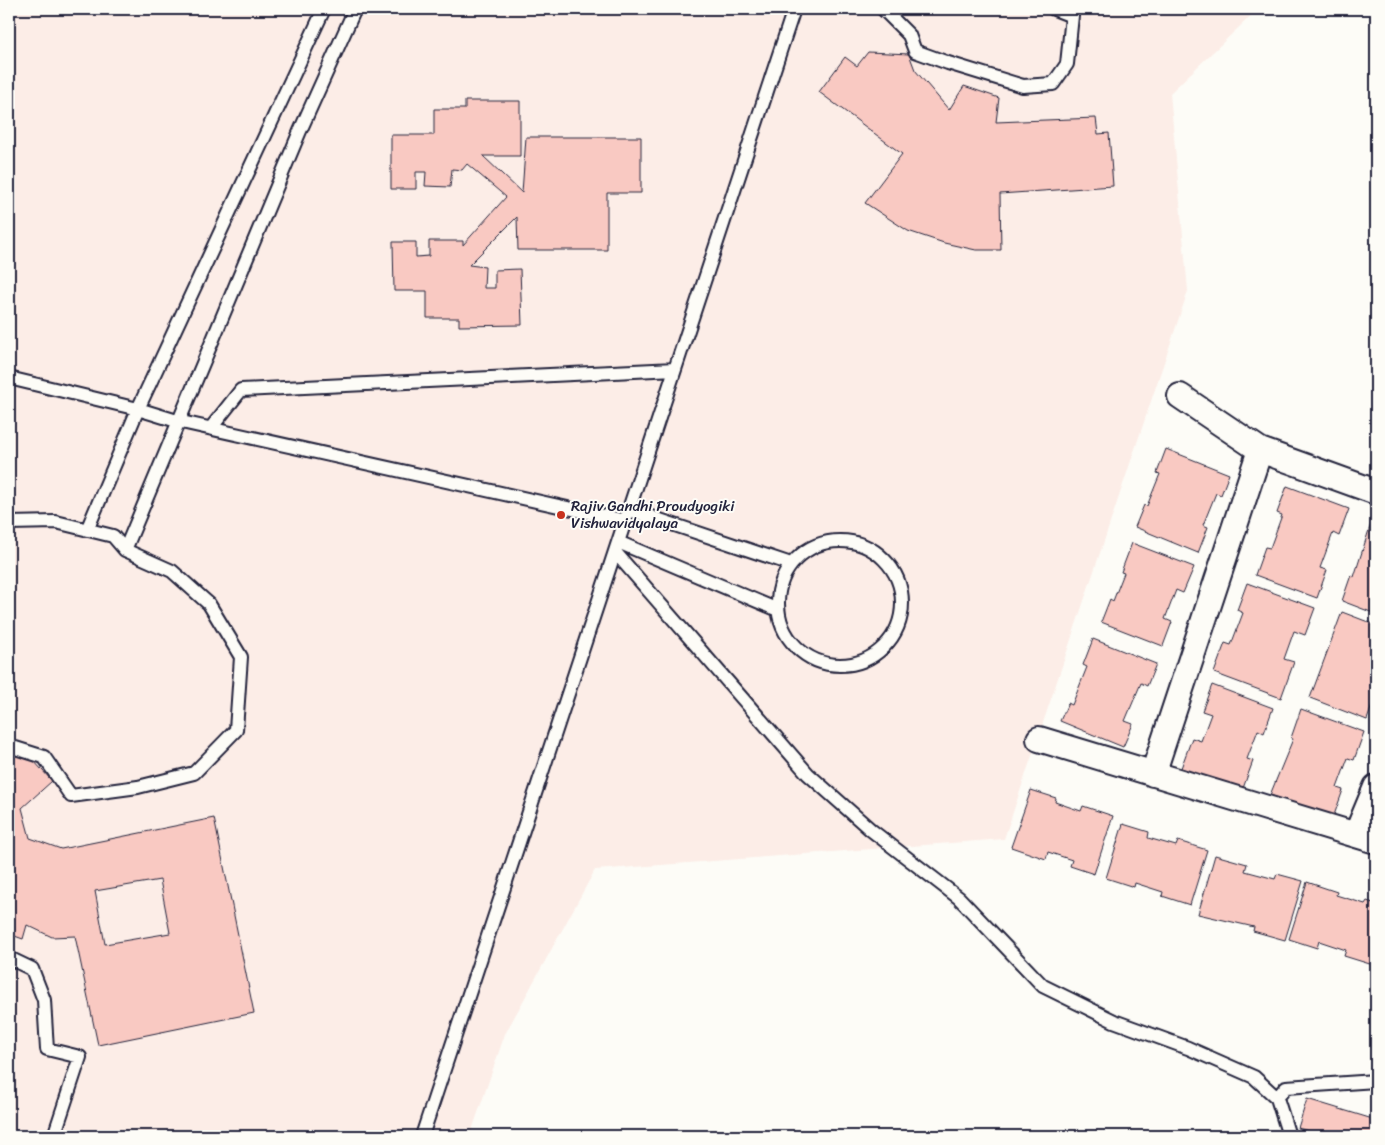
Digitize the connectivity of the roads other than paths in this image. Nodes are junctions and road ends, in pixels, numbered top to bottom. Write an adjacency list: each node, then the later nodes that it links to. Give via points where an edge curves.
1 (324, 9): 9 (lane)
2 (355, 9): 10 (lane)
3 (794, 9): 6 (lane)
4 (884, 9): 5 (lane, via 908,34 915,51 1023,86 1053,84 1067,64 1072,16)
5 (1054, 9)
6 (675, 369): 11 (lane, via 241,390); 14 (lane)
7 (9, 378): 9 (lane)
8 (1180, 396): 12 (street)
9 (138, 409): 10 (lane); 16 (lane)
10 (177, 421): 11 (lane); 18 (lane)
11 (211, 428): 14 (lane)
12 (1260, 450): 13 (street); 23 (street)
13 (1376, 492)
14 (628, 515): 17 (lane); 19 (lane)
15 (9, 523): 16 (lane, via 56,522)
16 (87, 530): 18 (lane, via 113,536)
17 (617, 547): 20 (lane); 28 (lane, via 808,774 870,830 959,898 1043,986 1114,1021 1254,1076); 30 (lane)
18 (125, 550): 22 (lane, via 172,571 214,612 241,657 236,730 194,773 138,787 71,796 44,758)
19 (791, 564): 20 (lane, via 782,578); 20 (lane, via 802,552 833,540 849,541 879,554 895,573 903,596 898,628 889,642 870,657 847,665 831,665 801,652 786,633)
20 (778, 610)
21 (1039, 739): 23 (street)
22 (9, 746)
23 (1153, 774): 25 (street)
24 (1376, 788): 25 (street)
25 (1366, 838)
26 (9, 958): 29 (lane, via 32,969 44,1000 46,1049 80,1058)
27 (1376, 1081): 28 (lane, via 1286,1087)
28 (1277, 1098): 31 (lane)
29 (54, 1136)
30 (422, 1136)
31 (1289, 1136)

